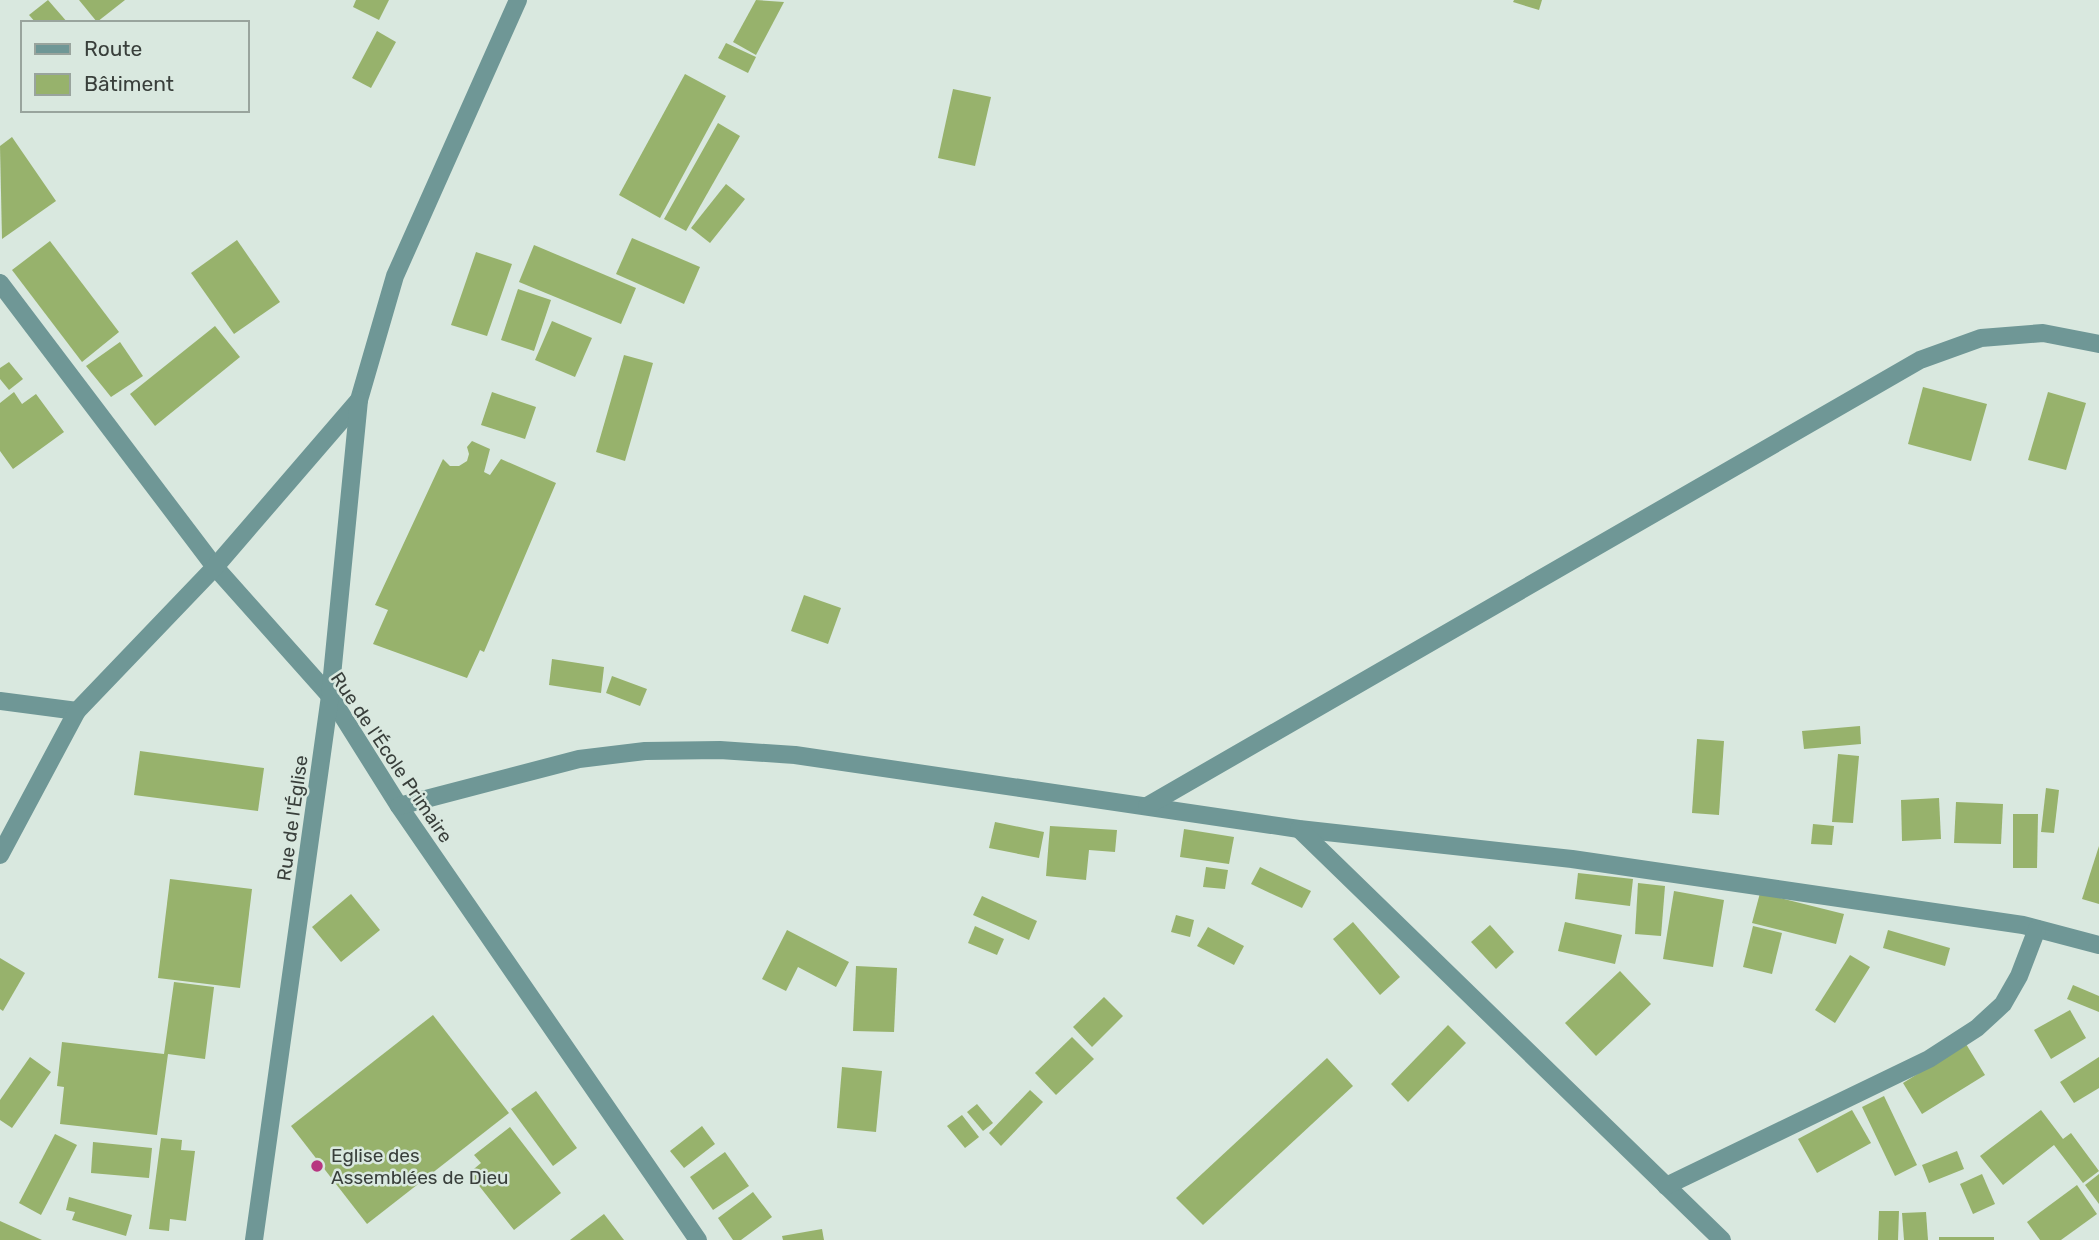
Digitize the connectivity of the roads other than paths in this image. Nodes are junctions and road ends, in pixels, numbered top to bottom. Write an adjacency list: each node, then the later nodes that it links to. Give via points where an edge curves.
1 (518, 0): 4 (street, via 395,276)
2 (0, 283): 5 (street, Rue de l'École Primaire)
3 (2099, 344): 10 (street, via 2043,333 1981,338 1920,360)
4 (359, 400): 5 (street); 6 (street, Rue de l'Église)
5 (215, 567): 6 (street, Rue de l'École Primaire); 8 (street)
6 (330, 696): 9 (street, Rue de l'École Primaire); 16 (street, Rue de l'Église)
7 (0, 701): 8 (street)
8 (77, 710): 12 (street)
9 (399, 806): 10 (street, via 579,759 645,751 720,750 795,755); 17 (street, Rue de l'École Primaire)
10 (1147, 806): 11 (street)
11 (1299, 829): 13 (street, via 1572,859); 15 (street)
12 (0, 855)
13 (2038, 929): 14 (street); 15 (street, via 2003,1004 1977,1028 1929,1059)
14 (2099, 945)
15 (1667, 1186): 18 (street)
16 (254, 1240)
17 (698, 1240)
18 (1722, 1240)

